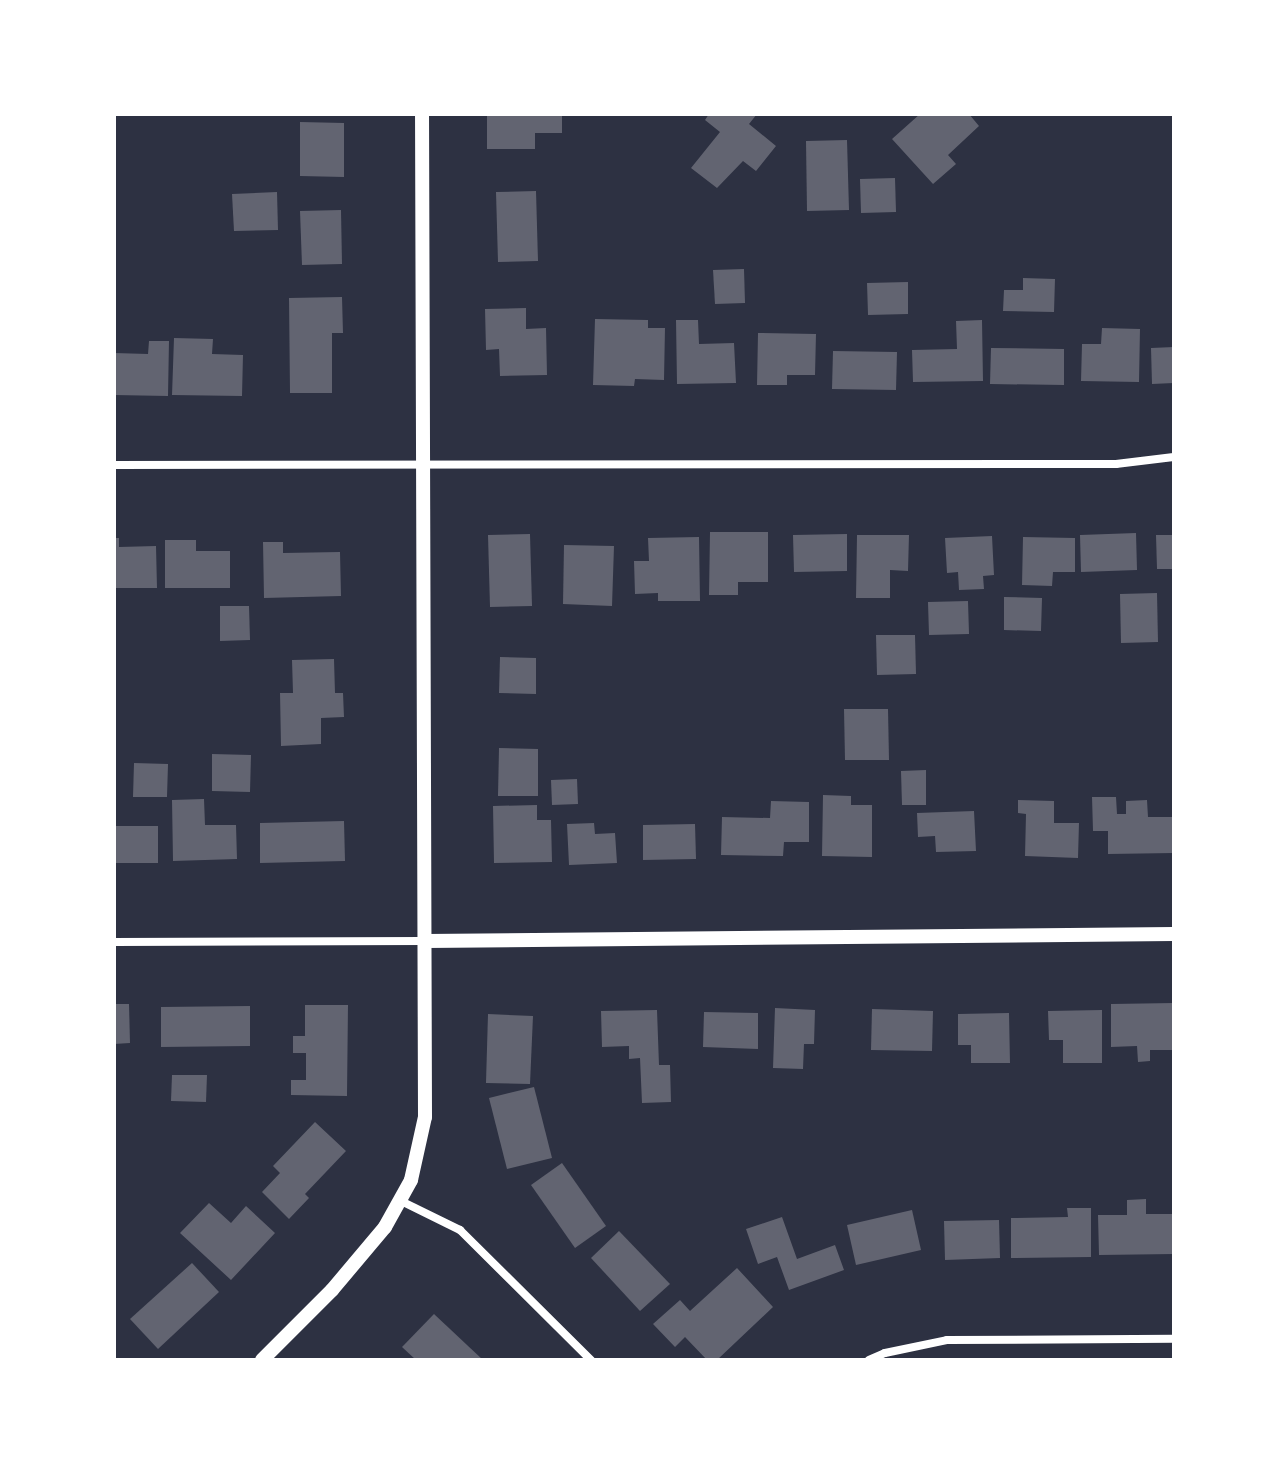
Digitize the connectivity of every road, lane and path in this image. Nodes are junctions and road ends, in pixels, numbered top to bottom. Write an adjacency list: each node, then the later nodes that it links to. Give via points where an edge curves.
1 (422, 114): 3 (street)
2 (1174, 457): 3 (street, via 1116,464)
3 (424, 464): 4 (street); 6 (street)
4 (114, 465)
5 (1174, 934): 6 (street)
6 (426, 941): 7 (street); 8 (street, via 425,1117 420,1151)
7 (114, 942)
8 (401, 1201): 10 (street, via 363,1256); 11 (street, via 460,1230)
9 (1174, 1339): 12 (street, via 947,1340)
10 (262, 1360)
11 (591, 1360)
12 (869, 1360)

